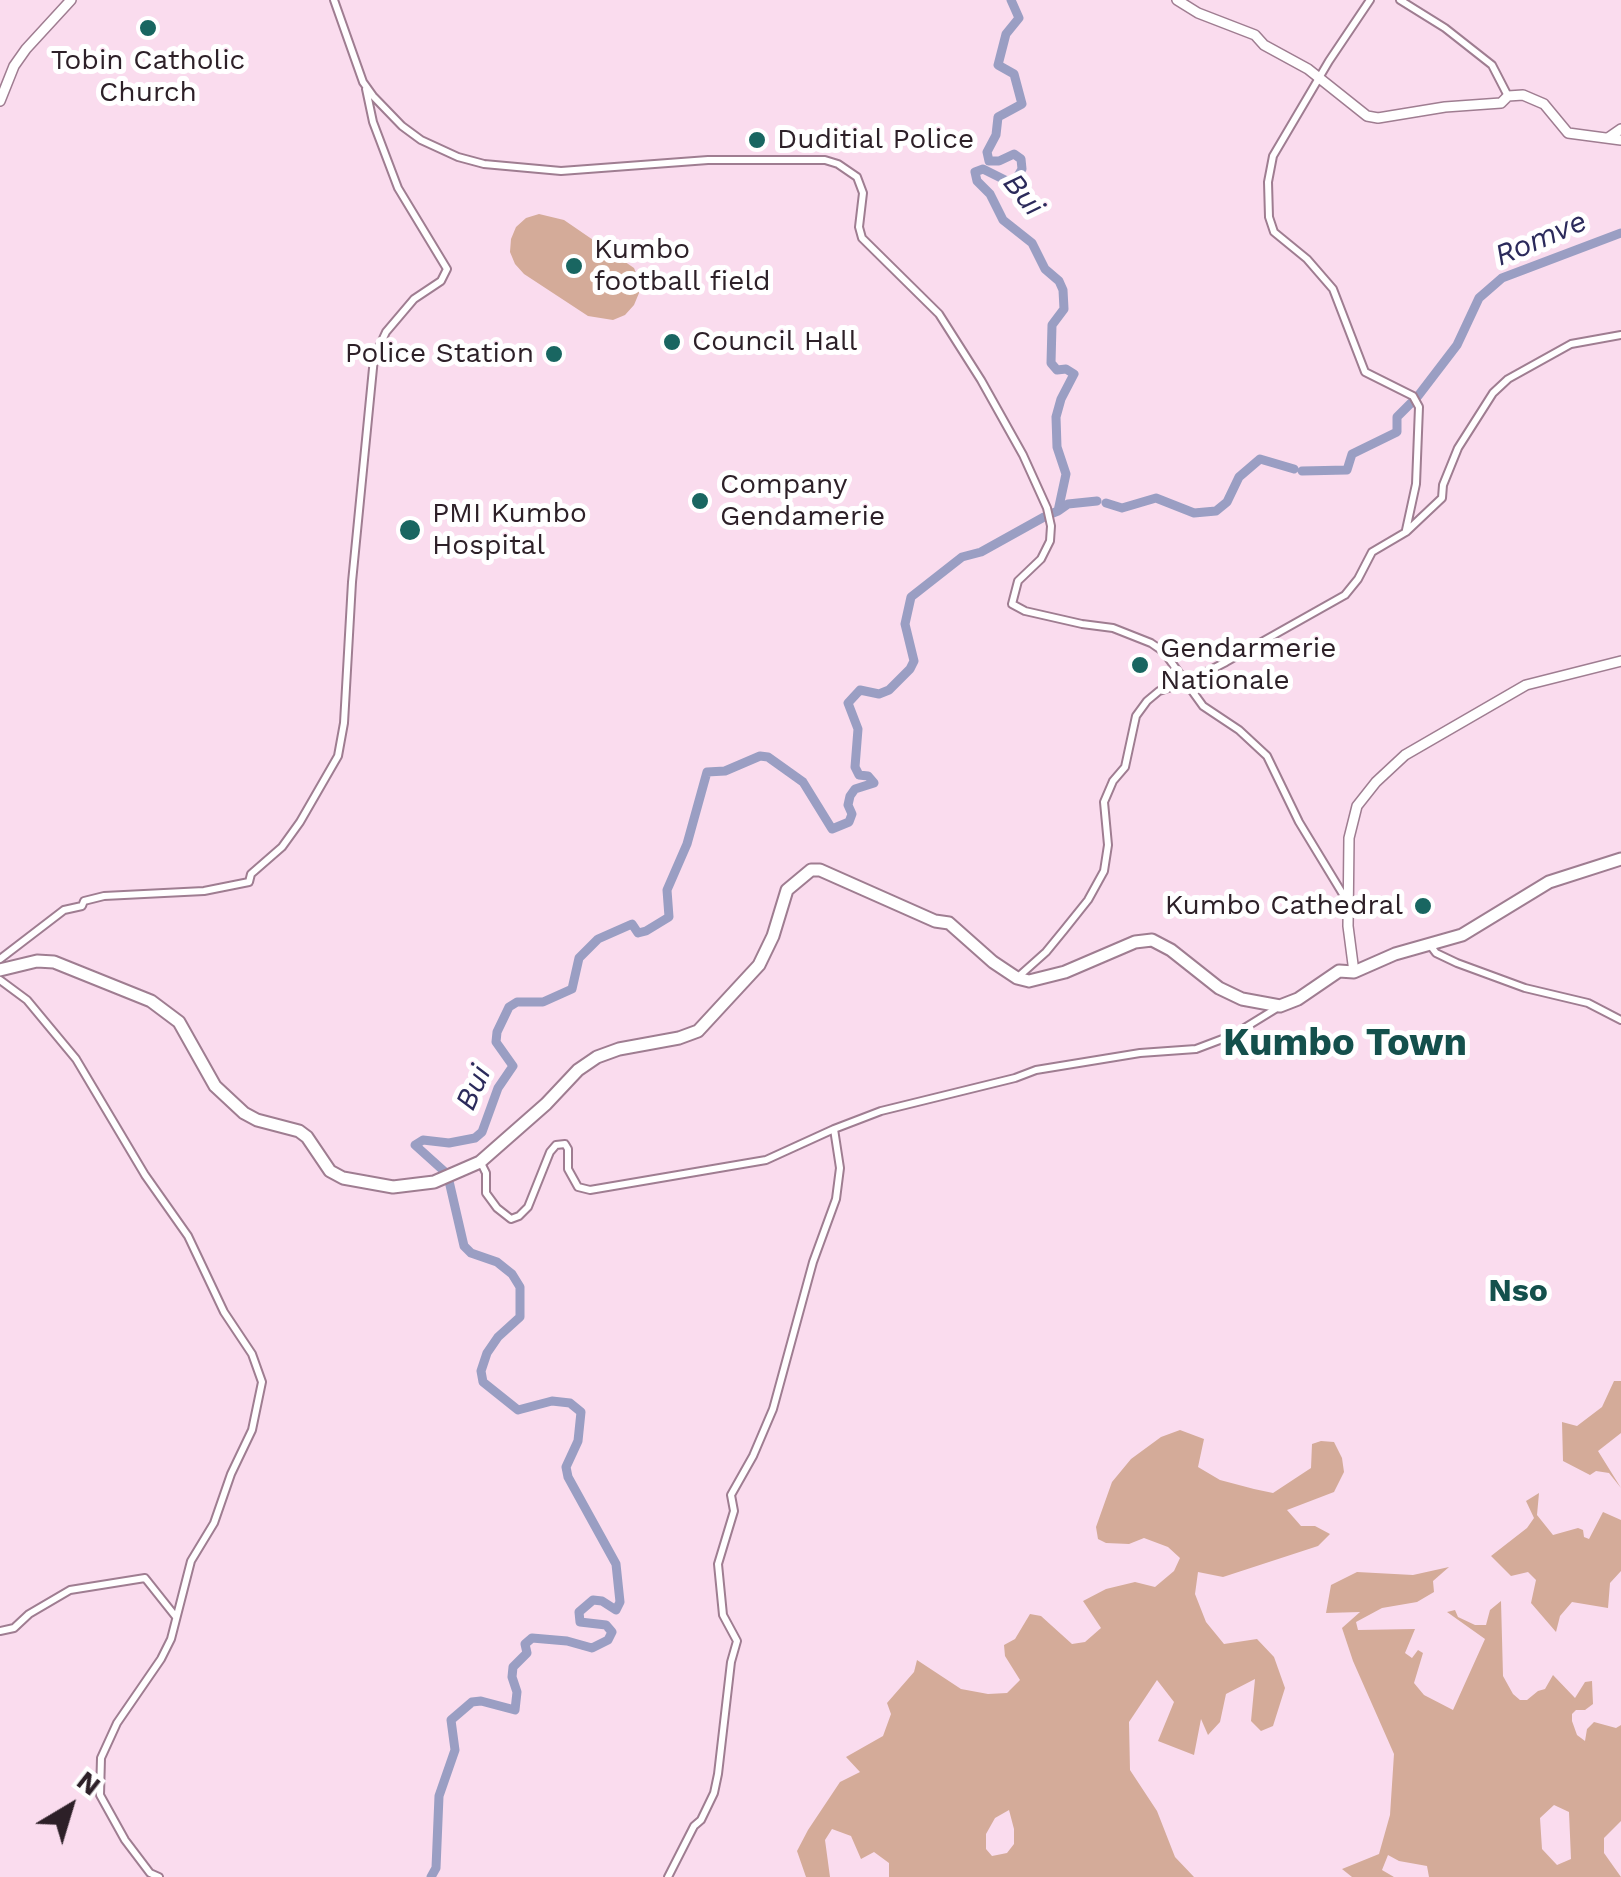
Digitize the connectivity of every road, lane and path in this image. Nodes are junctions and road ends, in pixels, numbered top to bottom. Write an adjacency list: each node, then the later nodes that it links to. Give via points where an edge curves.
1 (71, 0): 11 (main road, via 26,48)
2 (334, 0): 9 (street)
3 (1177, 0): 7 (main road, via 1255,34)
4 (1370, 0): 6 (street)
5 (1400, 0): 10 (street, via 1492,65)
6 (1328, 61): 7 (street); 8 (street)
7 (1308, 69): 8 (main road)
8 (1320, 78): 10 (main road, via 1378,118 1500,104); 16 (street, via 1273,156 1270,222 1334,290 1365,372 1413,396 1419,407)
9 (366, 86): 18 (street, via 421,140 484,164 561,171 810,160 847,168 860,180 862,238 938,314 981,380 1047,508 1050,541 1018,581 1012,604 1136,636 1164,652); 22 (street, via 372,122 398,188 446,273 408,306 374,358 338,756 300,822 249,882 84,901)
10 (1508, 96): 13 (main road, via 1544,104 1571,134)
11 (0, 102)
12 (1621, 129): 13 (main road)
13 (1608, 138): 14 (main road)
14 (1621, 140)
15 (1621, 335): 16 (street, via 1572,344 1492,393 1458,448 1442,498)
16 (1406, 532): 18 (street, via 1372,552 1345,595)
17 (1621, 661): 20 (main road, via 1526,685 1405,755 1365,795 1351,823)
18 (1187, 682): 20 (street, via 1202,706 1266,756); 25 (street, via 1159,691 1136,716 1124,767 1104,802 1104,872 1055,941)
19 (1621, 859): 21 (highway, via 1549,882 1476,930)
20 (1348, 902): 24 (main road)
21 (1430, 945): 24 (highway); 28 (street, via 1457,963 1588,1003)
22 (0, 959)
23 (0, 970): 30 (highway, via 54,962 152,1001 179,1022 221,1093 257,1120 298,1131 330,1171 357,1183 393,1188 434,1182)
24 (1354, 972): 27 (highway, via 1339,970)
25 (1017, 978): 27 (highway, via 1065,972 1152,940 1242,1000); 30 (highway, via 949,923 811,870 786,890 760,965 698,1031 597,1058)
26 (0, 980): 31 (street, via 27,1000 76,1059 188,1236 262,1382 252,1430 191,1561)
27 (1280, 1006): 29 (street, via 1196,1049 1036,1070)
28 (1621, 1020)
29 (834, 1129): 30 (street, via 766,1160 590,1190 578,1186 568,1169 568,1150 556,1145 528,1206 511,1219 486,1193); 34 (street, via 836,1199 773,1409 731,1495 734,1511 718,1564 722,1615 737,1642 714,1792)
30 (480, 1162)
31 (176, 1618): 32 (street, via 145,1578 70,1590); 33 (street, via 161,1660 117,1723 98,1778 100,1795 126,1840)
32 (0, 1631)
33 (159, 1877)
34 (668, 1877)

